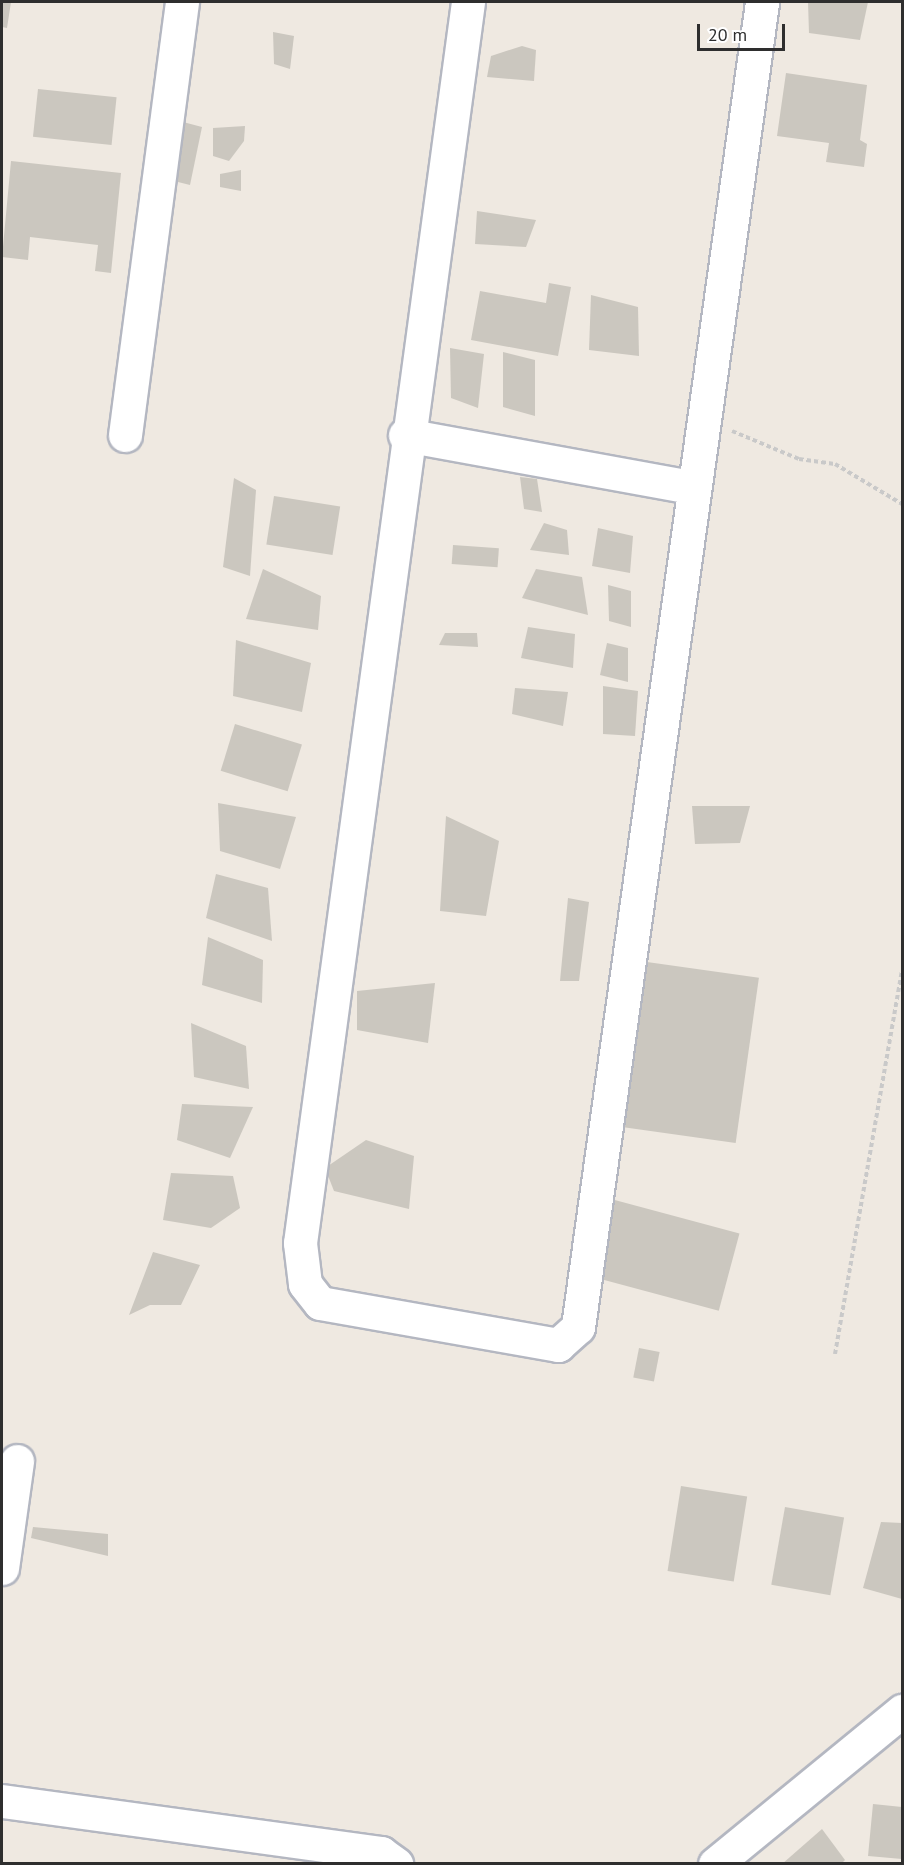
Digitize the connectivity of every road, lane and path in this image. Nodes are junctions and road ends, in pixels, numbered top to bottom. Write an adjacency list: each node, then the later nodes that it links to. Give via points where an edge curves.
1 (182, 2): 4 (street)
2 (468, 2): 5 (street)
3 (762, 2): 6 (street)
4 (125, 435)
5 (405, 435): 7 (street); 7 (street, via 300,1243 305,1284 320,1303 558,1345 578,1327)
6 (699, 442): 7 (street); 8 (path, via 722,431 745,433 799,459 835,465)
7 (692, 487)
8 (903, 504)
9 (903, 970): 10 (path)
10 (835, 1354)
11 (16, 1461): 12 (street)
12 (6, 1509): 13 (street)
13 (2, 1568)
14 (903, 1711): 17 (street)
15 (2, 1802): 16 (street, via 381,1853)
16 (396, 1863)
17 (715, 1863)

